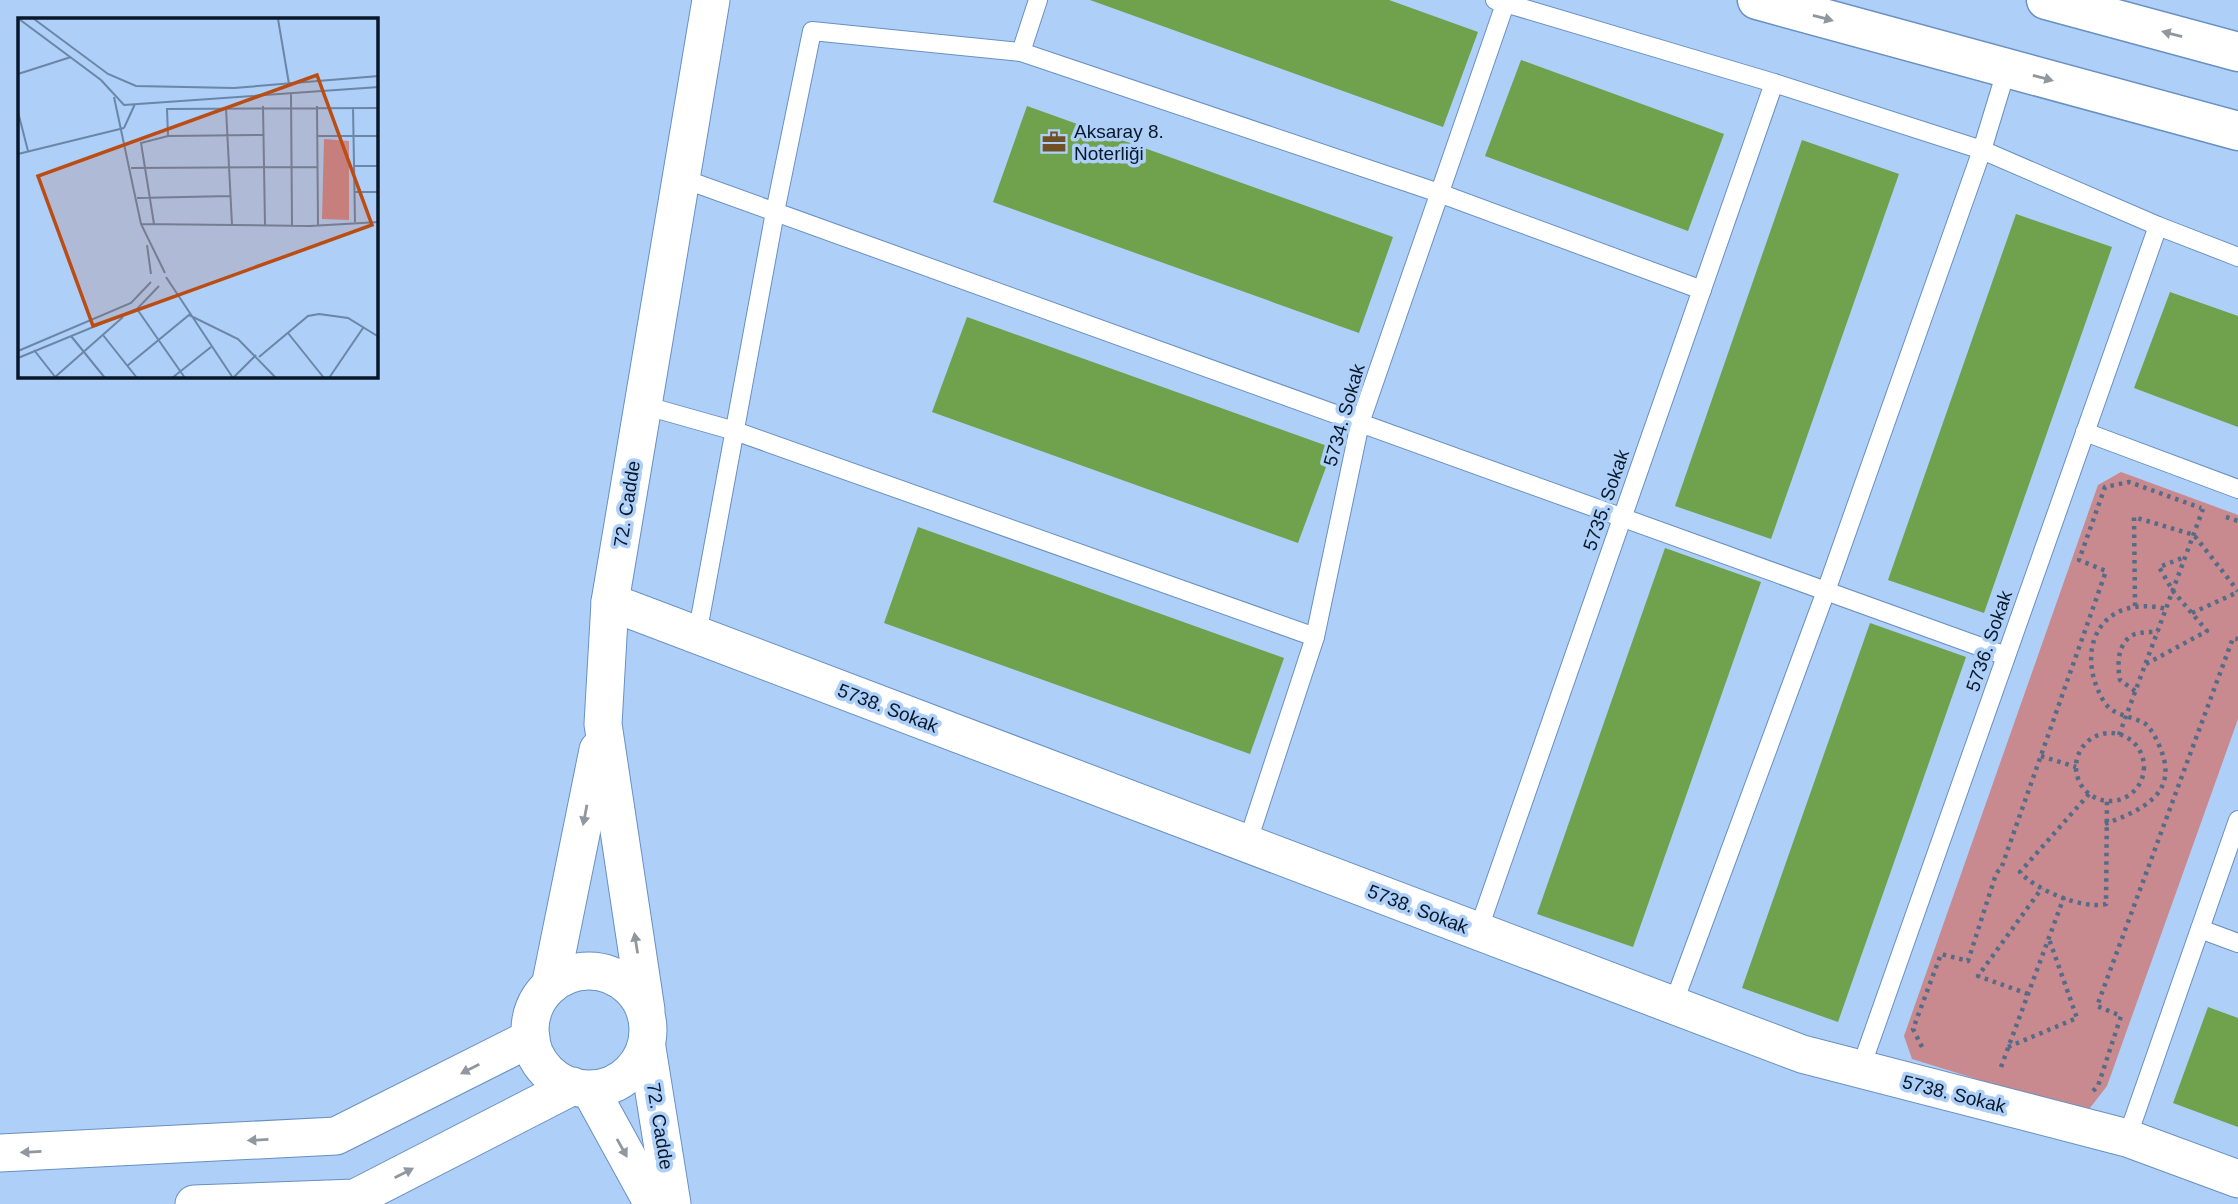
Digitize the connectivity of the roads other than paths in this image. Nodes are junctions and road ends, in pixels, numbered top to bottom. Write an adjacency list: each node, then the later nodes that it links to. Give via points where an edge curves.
1 (711, 0): 12 (street, 72. Cadde)
2 (1038, 0): 6 (lane)
3 (1757, 0): 8 (main road, one-way to 8)
4 (2046, 0): 7 (main road, one-way to 4)
5 (1500, 2): 9 (lane); 13 (lane, 5734. Sokak)
6 (1021, 52): 13 (lane); 14 (lane, via 812,31)
7 (2238, 52)
8 (2007, 68): 10 (main road, one-way to 10); 11 (lane)
9 (1774, 83): 11 (lane); 17 (lane, 5735. Sokak)
10 (2238, 131)
11 (1982, 150): 15 (lane); 24 (lane)
12 (681, 178): 14 (lane); 18 (street, 72. Cadde)
13 (1439, 193): 17 (lane); 19 (lane, 5734. Sokak)
14 (775, 212): 19 (lane); 20 (lane)
15 (2158, 226): 16 (lane); 21 (lane, 5736. Sokak)
16 (2238, 257)
17 (1702, 290): 23 (lane, 5735. Sokak)
18 (643, 405): 20 (lane); 25 (street, 72. Cadde)
19 (1360, 423): 23 (lane); 27 (lane, 5734. Sokak)
20 (735, 431): 26 (lane); 27 (lane)
21 (2085, 432): 22 (lane); 28 (lane, 5736. Sokak)
22 (2238, 489)
23 (1622, 517): 24 (lane); 33 (lane, 5735. Sokak)
24 (1825, 591): 28 (lane); 36 (lane)
25 (610, 602): 26 (street, 5738. Sokak); 29 (street, 72. Cadde)
26 (697, 635): 31 (street, 5738. Sokak)
27 (1315, 637): 31 (lane, 5734. Sokak)
28 (2006, 656): 40 (lane, 5736. Sokak)
29 (603, 724): 35 (street, one-way to 35); 37 (street, 72. Cadde, one-way to 29)
30 (2238, 820): 32 (lane)
31 (1247, 844): 33 (street, 5738. Sokak)
32 (2200, 929): 34 (lane); 42 (lane)
33 (1478, 931): 36 (street, 5738. Sokak)
34 (2238, 943)
35 (551, 982): 37 (street, via 587,969 623,981); 38 (street, via 531,1013)
36 (1673, 1006): 40 (street, 5738. Sokak, via 1802,1054)
37 (646, 1010): 39 (street)
38 (531, 1038): 41 (street, via 531,1051 554,1081); 43 (street, one-way to 43, via 335,1136)
39 (647, 1048): 41 (street, via 626,1079); 49 (street, 72. Cadde)
40 (1860, 1070): 42 (street, 5738. Sokak)
41 (582, 1089): 45 (street, one-way to 41); 48 (street, one-way to 48)
42 (2127, 1138): 44 (street, 5738. Sokak)
43 (0, 1153)
44 (2238, 1179)
45 (356, 1201): 46 (street)
46 (260, 1203): 47 (street)
47 (194, 1204)
48 (653, 1204)
49 (672, 1204)

